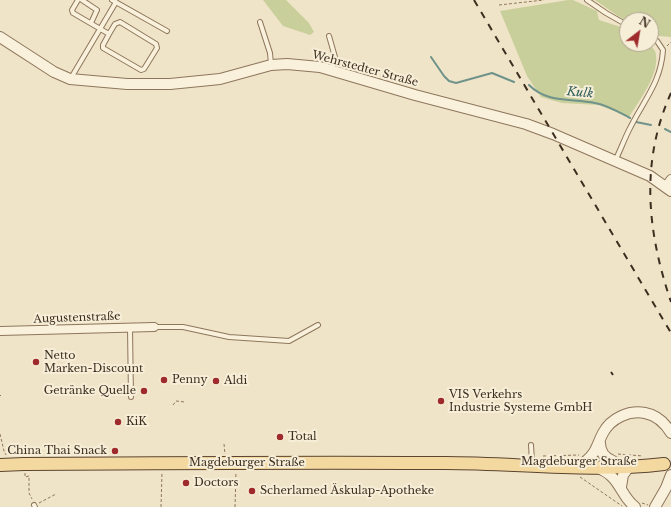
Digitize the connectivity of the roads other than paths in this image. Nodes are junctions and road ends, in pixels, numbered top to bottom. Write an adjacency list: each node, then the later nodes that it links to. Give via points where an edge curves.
1 (78, 0): 7 (lane, via 72,11)
2 (82, 0): 7 (lane, via 98,10)
3 (587, 0): 5 (lane)
4 (114, 1): 8 (lane); 9 (lane)
5 (619, 21)
6 (260, 22): 14 (lane, via 270,53)
7 (91, 23): 8 (lane)
8 (100, 28): 10 (lane); 16 (lane)
9 (167, 31)
10 (109, 34): 10 (lane, via 120,22 156,44 157,48 141,70 103,48)
11 (329, 36): 15 (lane, via 334,57)
12 (0, 37): 16 (street, Wehrstedter Straße, via 54,72)
13 (659, 44): 17 (lane, via 663,50 662,64 650,94 629,129)
14 (271, 65): 15 (street, Wehrstedter Straße, via 320,67); 16 (street, Wehrstedter Straße, via 220,78 185,79 170,84 127,84)
15 (332, 71): 17 (street, Wehrstedter Straße, via 526,124)
16 (70, 79)
17 (615, 162): 18 (street, Wehrstedter Straße)
18 (669, 186)
19 (318, 325): 20 (lane, via 289,341 229,337 183,327)
20 (154, 327): 21 (street, Augustenstraße)
21 (130, 328): 22 (street, Augustenstraße); 23 (lane)
22 (0, 331)
23 (131, 397)
24 (671, 433): 25 (street, via 656,417 634,412 614,420 603,433)
25 (600, 443): 28 (street, via 603,453); 30 (street)
26 (531, 445): 27 (lane)
27 (532, 461): 29 (main road, Magdeburger Straße); 30 (main road, Magdeburger Straße)
28 (613, 461): 30 (main road, Magdeburger Straße); 31 (main road, Magdeburger Straße)
29 (494, 464): 30 (main road, Magdeburger Straße); 32 (main road, Magdeburger Straße)
30 (590, 464): 33 (main road, Magdeburger Straße); 35 (street, via 612,476)
31 (667, 464): 33 (main road, Magdeburger Straße)
32 (0, 465)
33 (630, 467): 35 (street, via 624,475)
34 (671, 475): 37 (street, via 666,488)
35 (621, 487): 36 (street, via 625,497)
36 (638, 505)
37 (653, 507)

